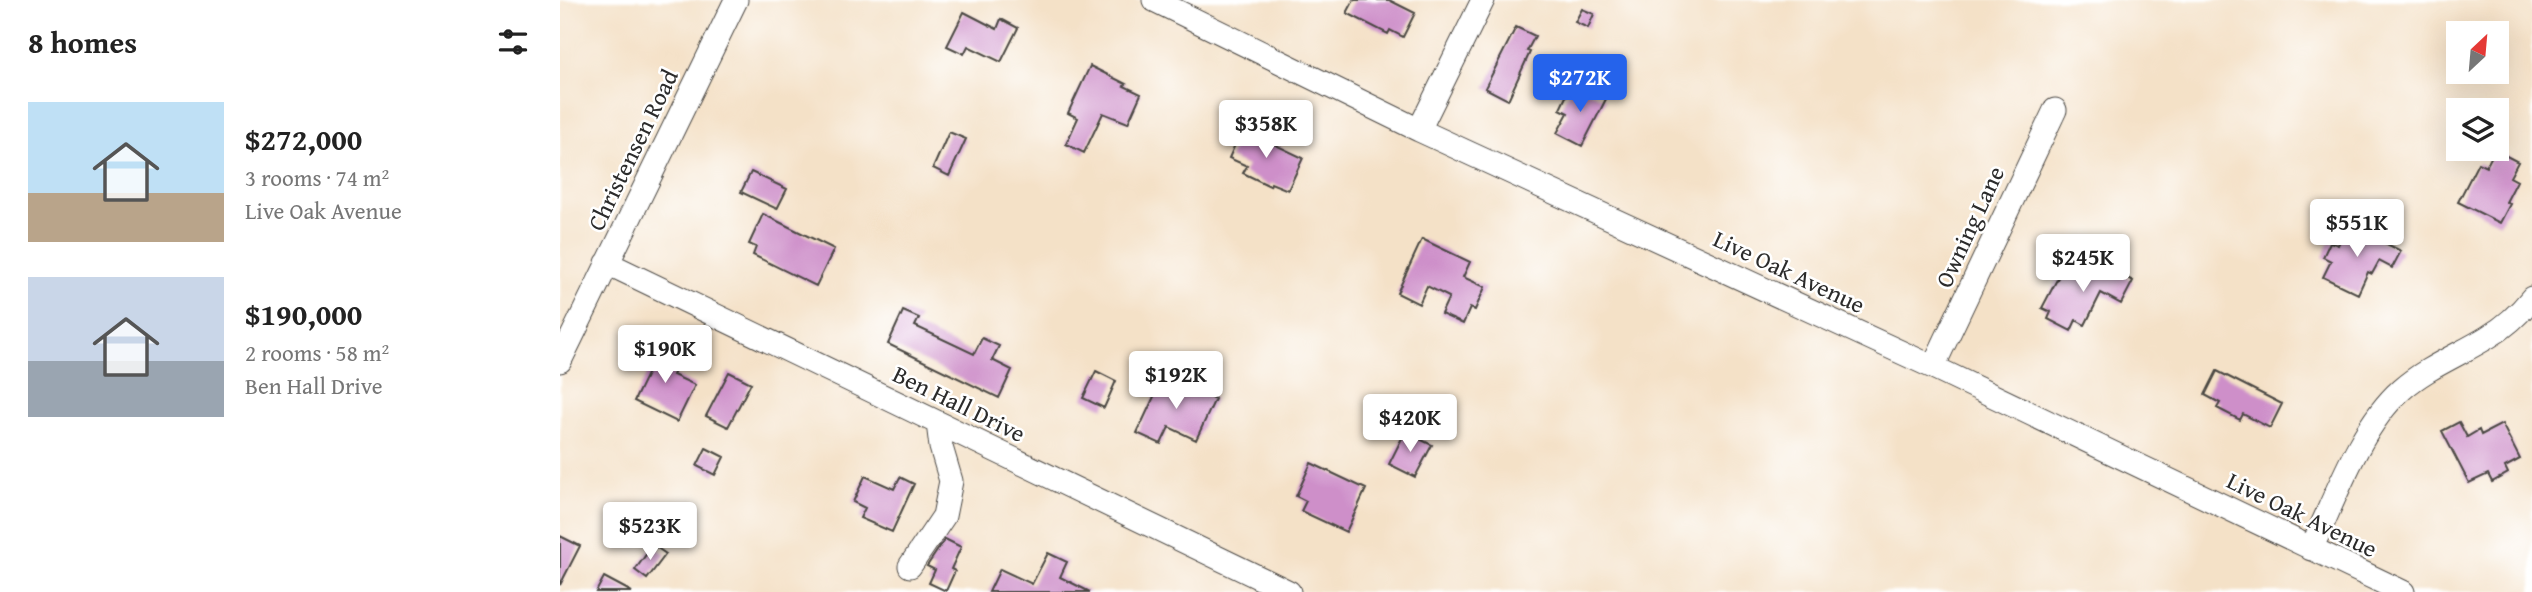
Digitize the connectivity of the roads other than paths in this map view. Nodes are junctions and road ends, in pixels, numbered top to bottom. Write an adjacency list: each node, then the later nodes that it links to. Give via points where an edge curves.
1 (736, 0): 6 (street, Christensen Road)
2 (1154, 0): 5 (street, Live Oak Avenue)
3 (1483, 0): 5 (street)
4 (2055, 110): 9 (street, Owning Lane)
5 (1419, 130): 9 (street, Live Oak Avenue)
6 (607, 263): 8 (street, Christensen Road); 10 (street, Ben Hall Drive)
7 (2532, 298): 11 (street, via 2490,337 2425,371 2377,415)
8 (560, 361)
9 (1933, 367): 11 (street, Live Oak Avenue)
10 (939, 423): 12 (street, via 951,481 944,516); 13 (street, Ben Hall Drive)
11 (2311, 549): 14 (street, Live Oak Avenue)
12 (910, 566)
13 (1289, 592)
14 (2403, 592)

